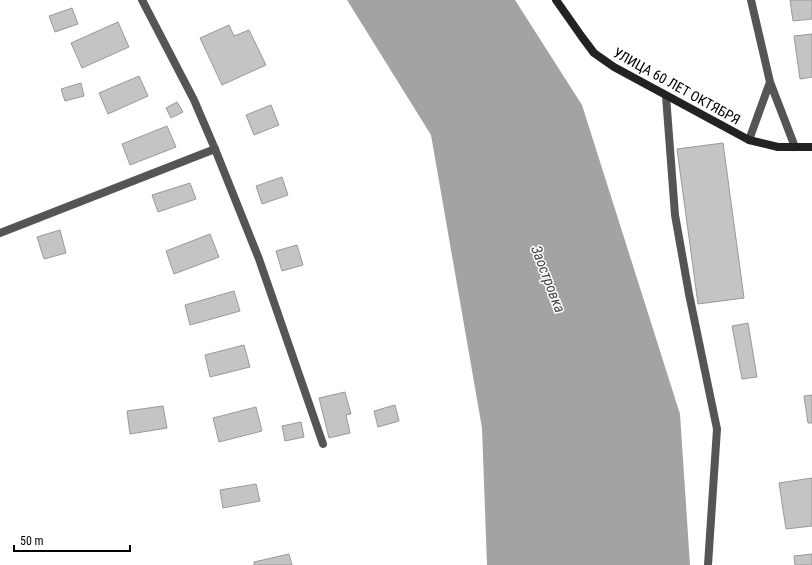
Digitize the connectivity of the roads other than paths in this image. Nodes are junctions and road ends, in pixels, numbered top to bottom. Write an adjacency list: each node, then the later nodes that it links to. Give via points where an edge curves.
1 (142, 0): 9 (street, via 194,100)
2 (556, 0): 5 (street, УЛИЦА 60 ЛЕТ ОКТЯБРЯ, via 594,53)
3 (751, 0): 4 (street)
4 (770, 82): 6 (street); 7 (street)
5 (666, 96): 6 (street, УЛИЦА 60 ЛЕТ ОКТЯБРЯ); 12 (street, via 675,215 717,429)
6 (749, 140): 7 (street, УЛИЦА 60 ЛЕТ ОКТЯБРЯ, via 778,147)
7 (795, 147): 8 (street, УЛИЦА 60 ЛЕТ ОКТЯБРЯ)
8 (812, 147)
9 (215, 149): 10 (street); 11 (street, via 259,259)
10 (0, 233)
11 (323, 444)
12 (708, 565)

